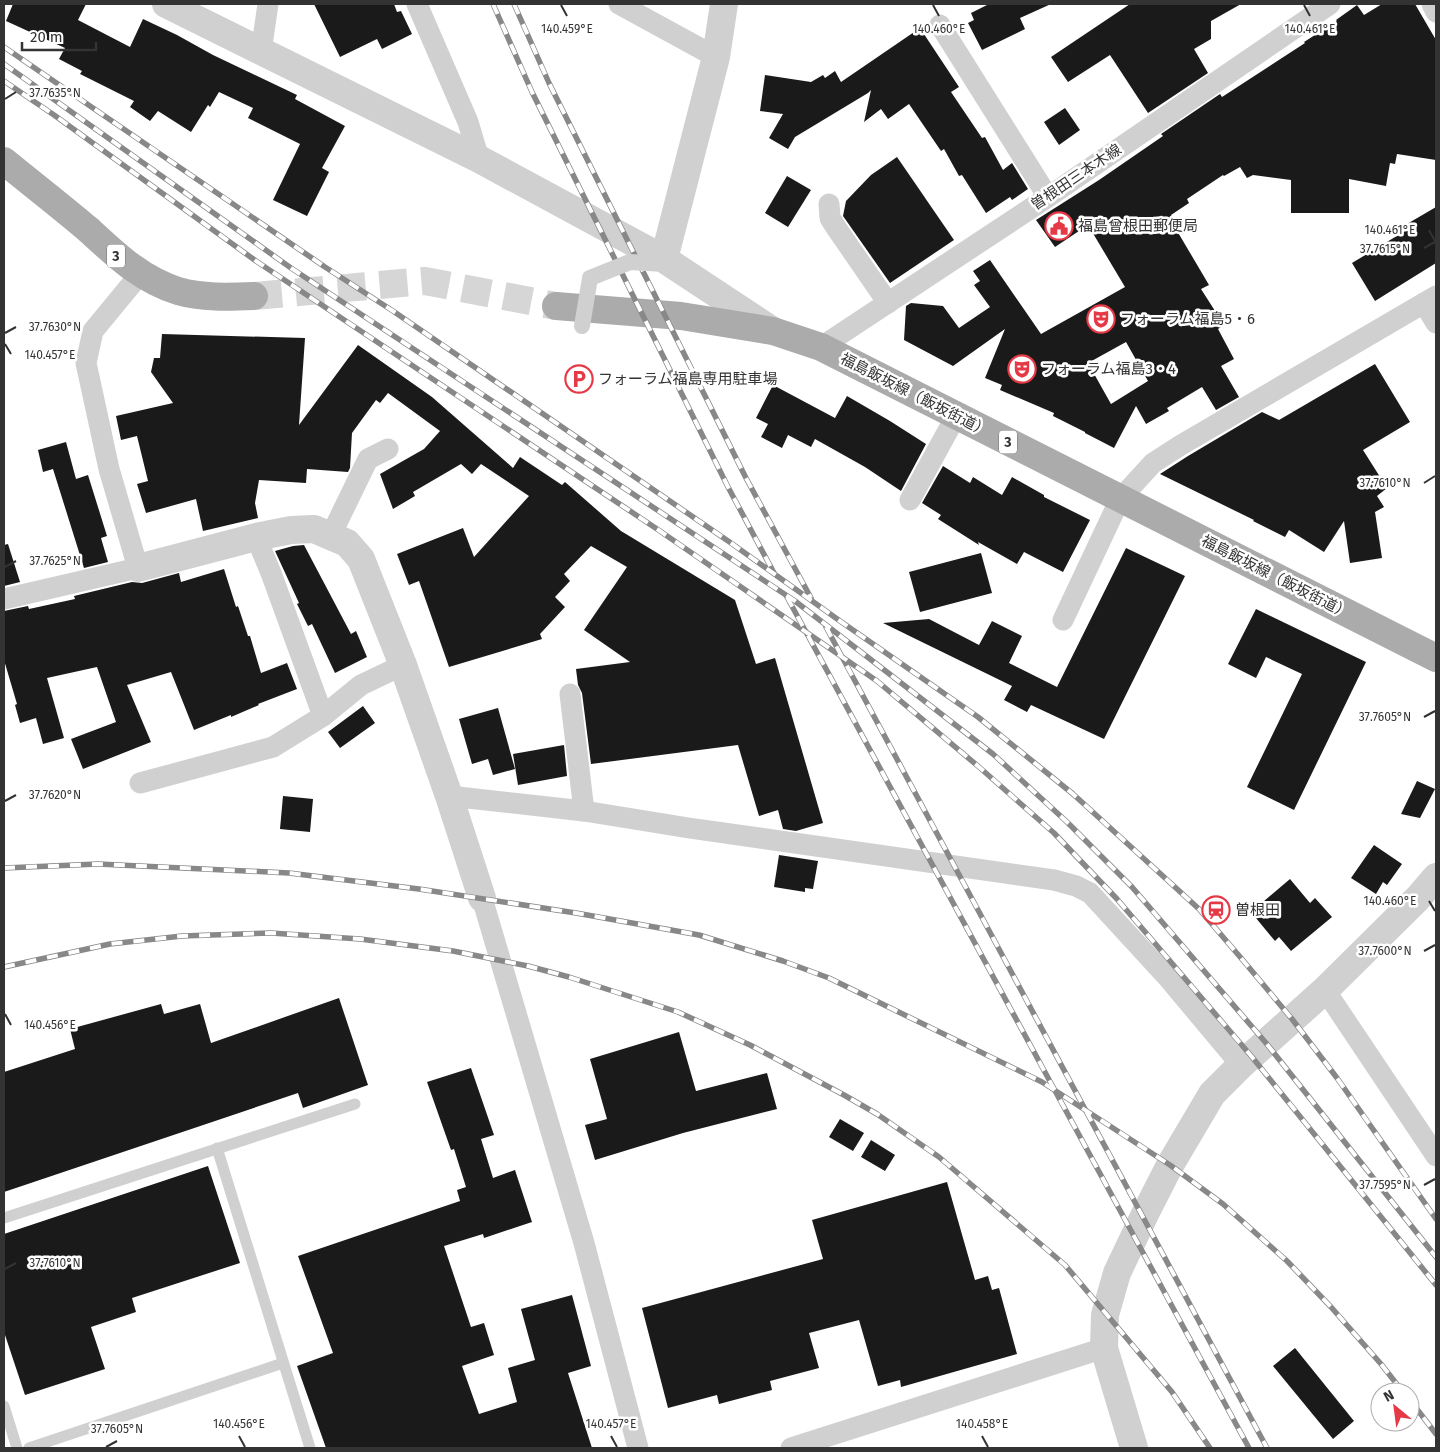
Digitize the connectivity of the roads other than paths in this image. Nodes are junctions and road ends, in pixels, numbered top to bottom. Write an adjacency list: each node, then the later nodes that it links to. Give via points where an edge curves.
1 (166, 4): 10 (street)
2 (268, 4): 10 (street)
3 (417, 4): 12 (street, via 468,122)
4 (619, 4): 11 (street)
5 (724, 4): 11 (street)
6 (1330, 4): 14 (street, 曽根田三本木線)
7 (1432, 4): 8 (street)
8 (1436, 12)
9 (940, 25): 14 (street)
10 (261, 52): 12 (street)
11 (716, 57): 16 (street)
12 (479, 160): 16 (street)
13 (4, 161): 17 (main road, 3 / 3)
14 (1048, 197): 20 (street, 曽根田三本木線)
15 (829, 204): 20 (street, via 830,218)
16 (673, 262): 23 (street, bridge, via 630,262 590,278); 24 (street)
17 (140, 274): 18 (main road, 3 / 3, via 177,291 208,297); 32 (street, via 93,331 86,364 109,469)
18 (254, 296)
19 (1430, 299): 22 (street); 28 (street, via 1181,444 1154,463)
20 (888, 303): 25 (street, 曽根田三本木線)
21 (556, 306): 24 (main road, 福島飯坂線（飯坂街道） / 3, via 681,316)
22 (1436, 323)
23 (582, 326)
24 (773, 331): 25 (main road, 福島飯坂線（飯坂街道） / 3)
25 (821, 347): 26 (main road, 福島飯坂線（飯坂街道） / 3)
26 (956, 416): 28 (main road, 福島飯坂線（飯坂街道） / 3); 29 (street)
27 (388, 449): 30 (street, via 368,458)
28 (1120, 499): 34 (street); 35 (main road, 福島飯坂線（飯坂街道） / 3)
29 (910, 500)
30 (331, 535): 31 (street, via 314,529); 36 (street, via 347,543 362,559)
31 (256, 537): 32 (street); 38 (street)
32 (138, 568): 33 (street)
33 (4, 599)
34 (1063, 620)
35 (1436, 658)
36 (403, 665): 38 (street, via 361,686); 40 (street)
37 (570, 694): 41 (street)
38 (323, 716): 39 (street, via 273,747)
39 (140, 783)
40 (449, 796): 41 (street); 43 (street)
41 (584, 811): 46 (street, via 1054,880 1076,886 1090,892)
42 (1436, 877): 44 (street)
43 (482, 898): 57 (street, via 584,1243)
44 (1427, 906): 45 (street)
45 (1325, 990): 46 (street); 49 (street)
46 (1242, 1065): 51 (street, via 1212,1094 1145,1214 1117,1273 1105,1315)
47 (355, 1104): 48 (lane)
48 (217, 1148): 50 (lane); 52 (lane)
49 (1436, 1156)
50 (4, 1218)
51 (1104, 1348): 58 (street); 59 (street)
52 (284, 1363): 55 (lane); 56 (lane)
53 (4, 1406): 54 (lane)
54 (17, 1448)
55 (29, 1448)
56 (310, 1448)
57 (638, 1448)
58 (791, 1448)
59 (1134, 1448)

